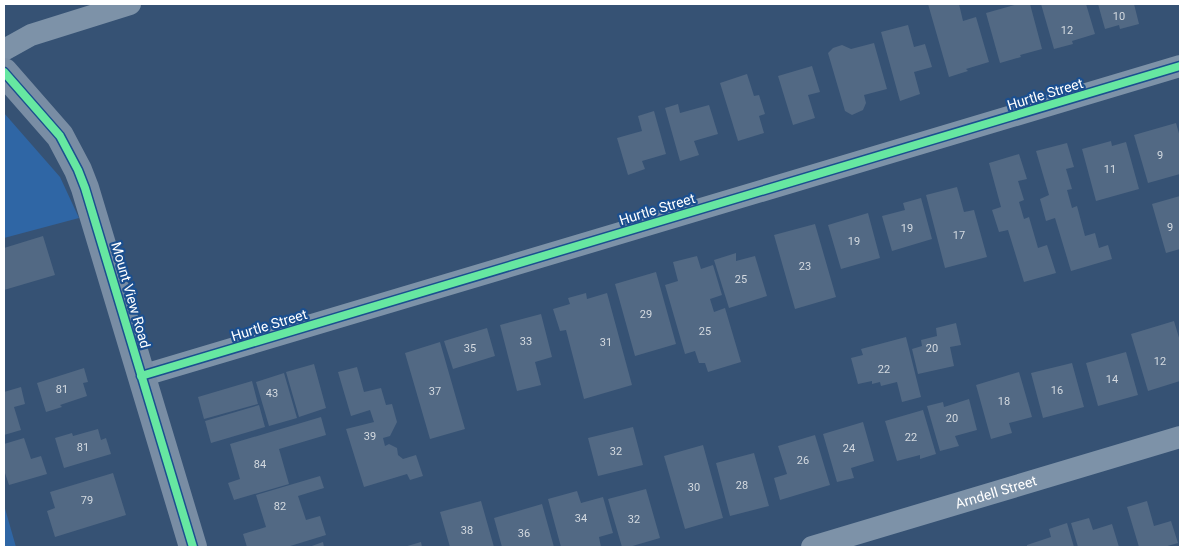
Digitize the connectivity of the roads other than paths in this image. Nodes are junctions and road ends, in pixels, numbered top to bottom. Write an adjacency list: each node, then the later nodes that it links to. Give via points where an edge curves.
1 (130, 4): 2 (street, via 31,35)
2 (4, 50)
3 (1180, 66): 5 (street, Hurtle Street)
4 (4, 72): 5 (street, Mount View Road, via 60,136 78,170 92,207)
5 (141, 376): 7 (street, Mount View Road)
6 (1180, 437): 8 (street, Arndell Street)
7 (193, 547)
8 (812, 547)

